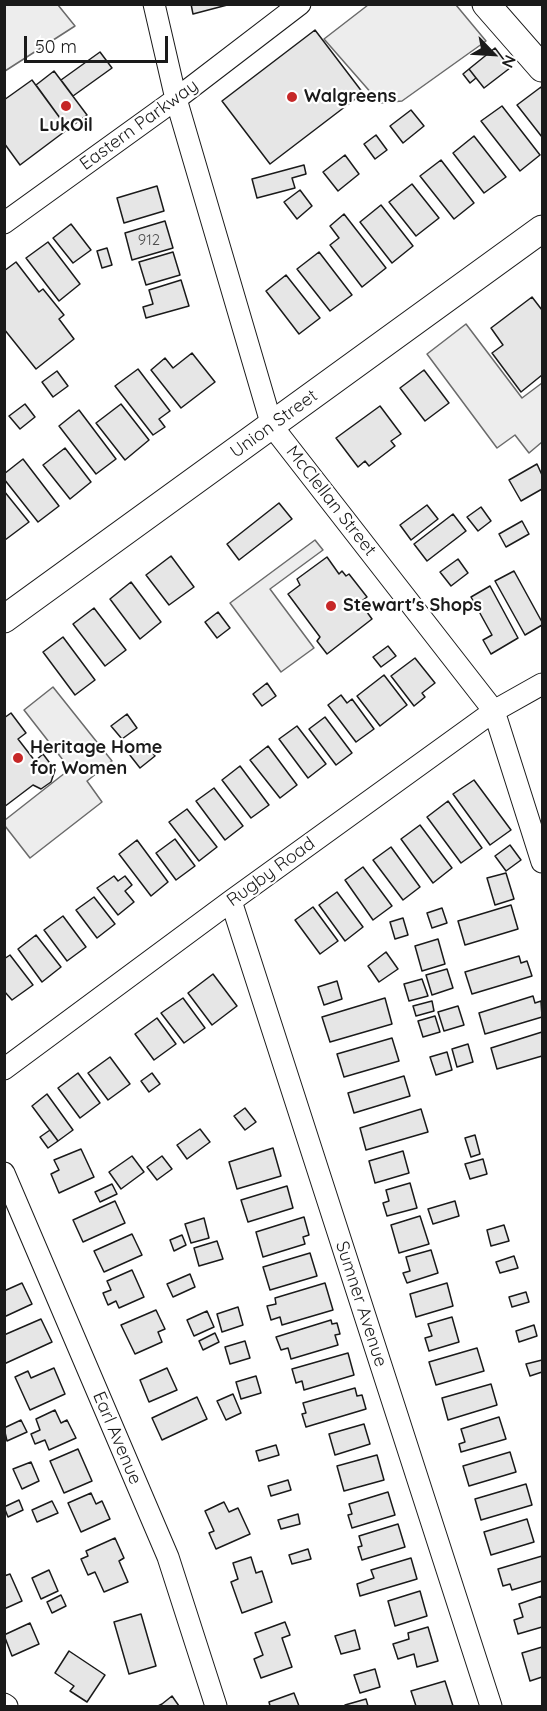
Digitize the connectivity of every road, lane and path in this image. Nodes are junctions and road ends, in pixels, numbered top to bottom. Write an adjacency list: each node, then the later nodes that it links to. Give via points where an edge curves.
1 (154, 4): 5 (street, McClellan Street)
2 (300, 4): 5 (street, Eastern Parkway)
3 (486, 4): 4 (main road)
4 (543, 68)
5 (176, 99): 6 (street, Eastern Parkway); 8 (street, McClellan Street)
6 (4, 223)
7 (543, 229): 8 (main road, Union Street)
8 (272, 426): 9 (main road, Union Street); 11 (street, McClellan Street)
9 (4, 619)
10 (543, 684): 11 (street, Rugby Road)
11 (494, 711): 12 (street, McClellan Street); 13 (street, Rugby Road)
12 (543, 862)
13 (231, 901): 14 (street, Rugby Road); 17 (street, Sumner Avenue)
14 (4, 1069)
15 (4, 1173): 16 (street, Earl Avenue, via 168,1557)
16 (216, 1707)
17 (491, 1707)

